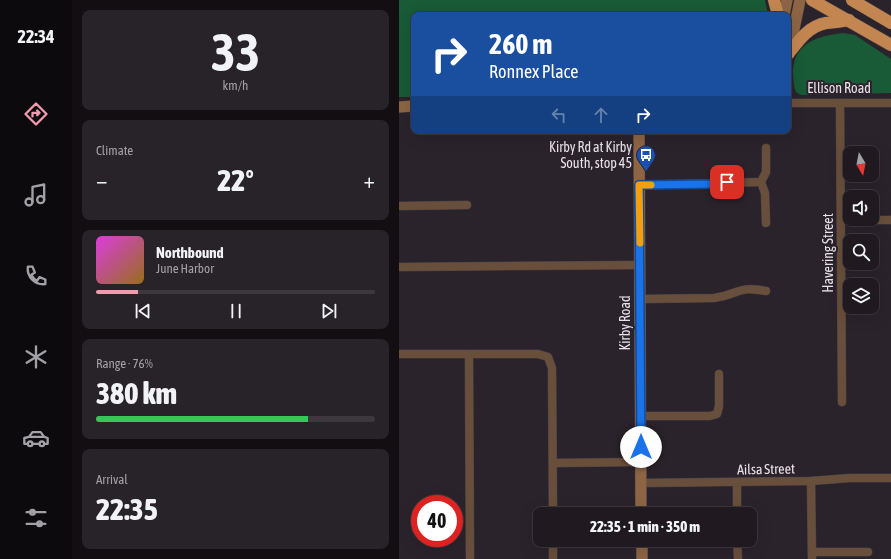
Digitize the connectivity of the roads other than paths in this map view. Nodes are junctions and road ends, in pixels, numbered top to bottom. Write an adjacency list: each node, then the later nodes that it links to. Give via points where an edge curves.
1 (774, 0): 6 (highway)
2 (787, 0): 7 (street)
3 (800, 0): 10 (street)
4 (812, 0): 8 (highway)
5 (852, 0): 9 (highway)
6 (777, 12)
7 (785, 12)
8 (849, 20): 11 (highway); 12 (highway, via 813,28)
9 (891, 23)
10 (791, 45)
11 (891, 45)
12 (791, 52)
13 (791, 103): 14 (street, Ellison Road)
14 (840, 103): 15 (street, Ellison Road); 24 (street, Havering Street)
15 (891, 103)
16 (411, 106): 17 (street)
17 (399, 107)
18 (639, 134): 21 (street, Kirby Road)
19 (766, 148): 20 (street, via 767,172)
20 (761, 182): 21 (street); 26 (street, via 765,193)
21 (639, 185): 27 (street, Kirby Road)
22 (467, 205): 23 (street)
23 (399, 206)
24 (841, 220): 25 (street); 34 (street, Havering Street)
25 (891, 220)
26 (766, 223)
27 (640, 265): 28 (street); 30 (street, Kirby Road)
28 (399, 267)
29 (767, 291): 30 (street, via 746,288 714,298)
30 (640, 298): 35 (street, Kirby Road)
31 (399, 354): 32 (street)
32 (469, 354): 36 (street, via 551,355); 50 (street)
33 (719, 374): 35 (street, via 717,414)
34 (842, 402)
35 (641, 416): 37 (street, Kirby Road)
36 (553, 462): 37 (street); 42 (street)
37 (641, 462): 40 (street, Kirby Road)
38 (891, 478): 39 (street, Ailsa Street, via 850,478)
39 (811, 482): 41 (street, Ailsa Street); 49 (street)
40 (641, 483): 41 (street, Ailsa Street); 43 (street, Kirby Road)
41 (737, 483): 44 (street)
42 (553, 507)
43 (641, 507)
44 (737, 507)
45 (553, 547): 51 (street)
46 (642, 547): 52 (street)
47 (737, 547): 53 (street)
48 (868, 552): 49 (street)
49 (812, 556)
50 (470, 559)
51 (553, 559)
52 (642, 559)
53 (738, 559)

